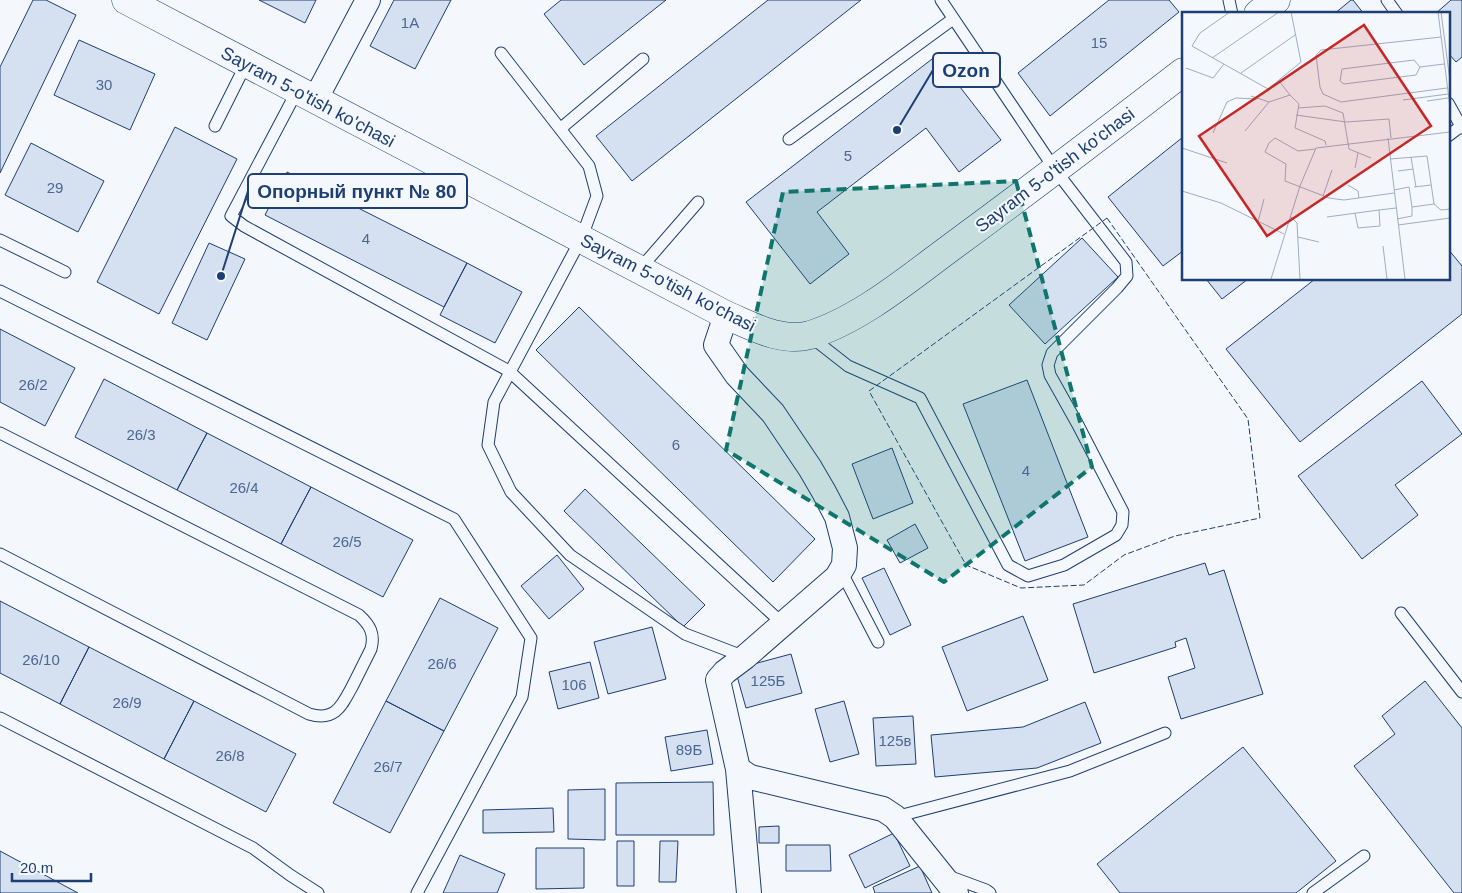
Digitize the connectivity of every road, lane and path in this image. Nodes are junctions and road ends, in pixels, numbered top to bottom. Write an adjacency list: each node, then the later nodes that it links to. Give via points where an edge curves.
1 (126, 0): 11 (street, Sayram 5-o'tish ko'chasi)
2 (368, 0): 13 (street)
3 (940, 0): 8 (lane)
4 (1276, 0): 6 (street)
5 (1387, 0): 7 (lane)
6 (1261, 12)
7 (1396, 12)
8 (953, 19): 19 (lane); 20 (lane)
9 (501, 53): 17 (lane)
10 (643, 59): 17 (lane)
11 (246, 64): 13 (street, Sayram 5-o'tish ko'chasi); 15 (lane)
12 (1182, 73): 20 (street, Sayram 5-o'tish ko'chasi)
13 (306, 95): 22 (street, Sayram 5-o'tish ko'chasi); 29 (lane, via 231,216)
14 (1450, 107): 16 (lane)
15 (215, 126)
16 (1461, 127): 18 (lane)
17 (560, 129): 22 (lane, via 589,166 597,196)
18 (1450, 135)
19 (789, 139)
20 (1056, 171): 28 (street, Sayram 5-o'tish ko'chasi, via 889,293 852,316); 28 (lane, via 1126,262 1127,276 1052,353 1048,365 1050,375 1122,512 1122,525 1116,535 1064,565 1028,576 1008,565 920,398 848,366)
21 (698, 202): 24 (lane)
22 (581, 239): 24 (street, Sayram 5-o'tish ko'chasi); 29 (lane)
23 (0, 240): 25 (lane)
24 (639, 270): 27 (street, Sayram 5-o'tish ko'chasi)
25 (65, 272)
26 (0, 291): 45 (lane, via 454,519 531,638 522,697)
27 (726, 315): 28 (street, Sayram 5-o'tish ko'chasi, via 768,333); 32 (street, via 716,344 737,375 773,413 824,492 842,533 845,556)
28 (809, 335)
29 (510, 371): 34 (lane); 36 (lane, via 494,402 488,445 511,492 570,555 685,634)
30 (0, 433): 31 (lane, via 359,615 367,622 373,641 341,707 318,717)
31 (0, 554)
32 (841, 571): 34 (street); 35 (lane)
33 (1401, 613): 37 (lane)
34 (783, 624): 36 (street)
35 (878, 642)
36 (745, 657): 40 (street, via 718,680)
37 (1462, 692)
38 (0, 718): 44 (lane, via 253,848)
39 (1165, 733): 41 (lane, via 1070,772)
40 (738, 769): 41 (street, via 750,777 883,809); 46 (street)
41 (895, 817): 43 (street)
42 (1364, 856): 49 (lane)
43 (940, 873): 47 (street); 48 (lane)
44 (318, 893)
45 (417, 893)
46 (749, 893)
47 (956, 893)
48 (990, 893)
49 (1313, 893)

